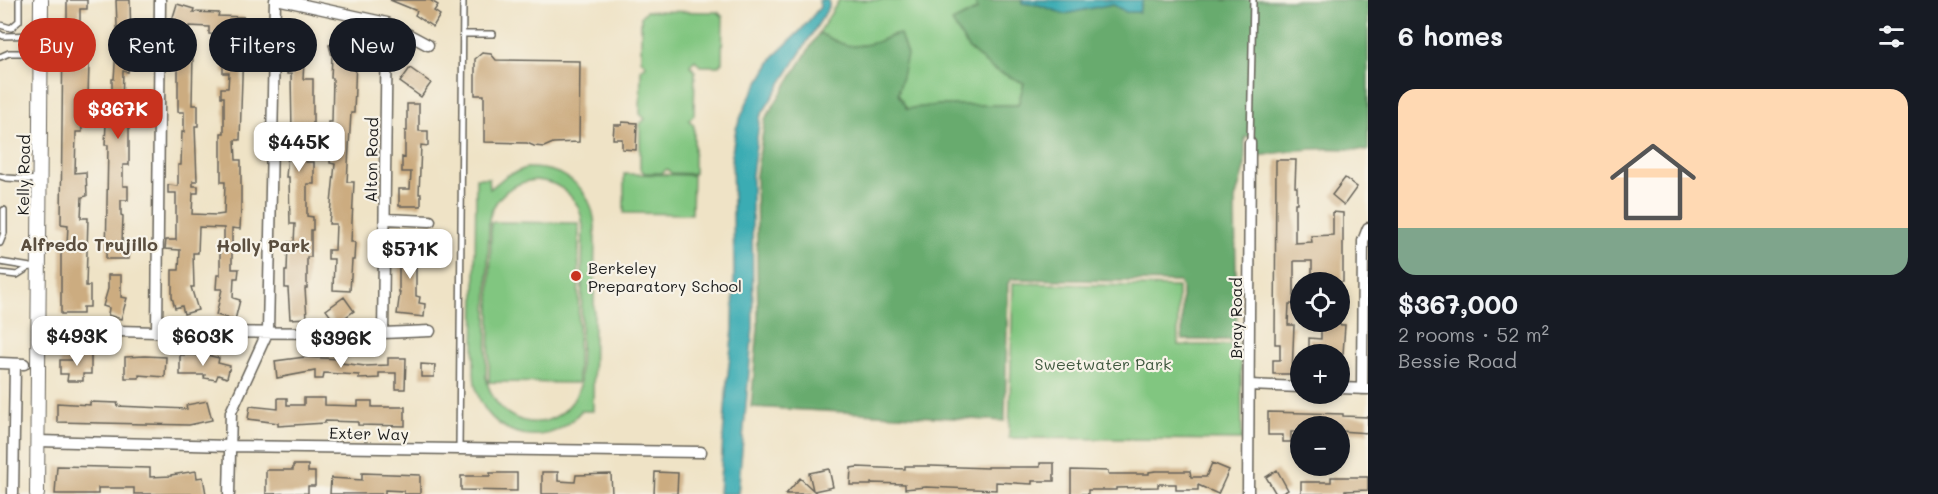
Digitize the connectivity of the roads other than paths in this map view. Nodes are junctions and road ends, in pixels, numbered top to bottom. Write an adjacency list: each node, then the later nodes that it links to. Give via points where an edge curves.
1 (19, 0): 10 (lane, via 19,21 11,28)
2 (41, 0): 8 (street, Kelly Road)
3 (160, 0): 33 (street)
4 (274, 0): 34 (street)
5 (281, 0): 9 (street)
6 (463, 0): 12 (lane)
7 (1253, 0): 21 (lane)
8 (41, 18)
9 (364, 18)
10 (0, 25)
11 (0, 34): 14 (lane)
12 (463, 34): 13 (lane); 44 (lane)
13 (493, 34)
14 (18, 36)
15 (416, 39): 16 (street)
16 (428, 45)
17 (18, 52): 18 (lane)
18 (0, 57)
19 (41, 72): 23 (street, Kelly Road)
20 (386, 72): 25 (street, Alton Road)
21 (1250, 142): 38 (street, Bray Road)
22 (0, 176): 23 (lane)
23 (40, 180): 30 (street, Kelly Road)
24 (4, 210): 28 (lane)
25 (385, 219): 26 (street); 36 (street, Alton Road)
26 (430, 221)
27 (1368, 228): 41 (street, via 1363,241)
28 (0, 243)
29 (0, 262): 30 (lane)
30 (33, 268): 31 (lane, via 17,274); 32 (street, Kelly Road)
31 (0, 273)
32 (39, 329): 33 (street); 42 (street, Kelly Road)
33 (157, 332): 34 (street)
34 (268, 332): 36 (street); 43 (street, via 231,412)
35 (430, 332): 36 (street)
36 (384, 333)
37 (0, 363): 46 (street, via 20,364)
38 (1249, 385): 39 (street); 49 (street, Bray Road)
39 (1290, 387)
40 (1350, 388): 41 (street)
41 (1365, 389)
42 (38, 441): 43 (street, Exter Way); 47 (street, Kelly Road)
43 (229, 446): 44 (street, Exter Way); 48 (street)
44 (459, 450): 45 (street, Exter Way)
45 (701, 452)
46 (13, 494)
47 (37, 494)
48 (229, 494)
49 (1248, 494)

